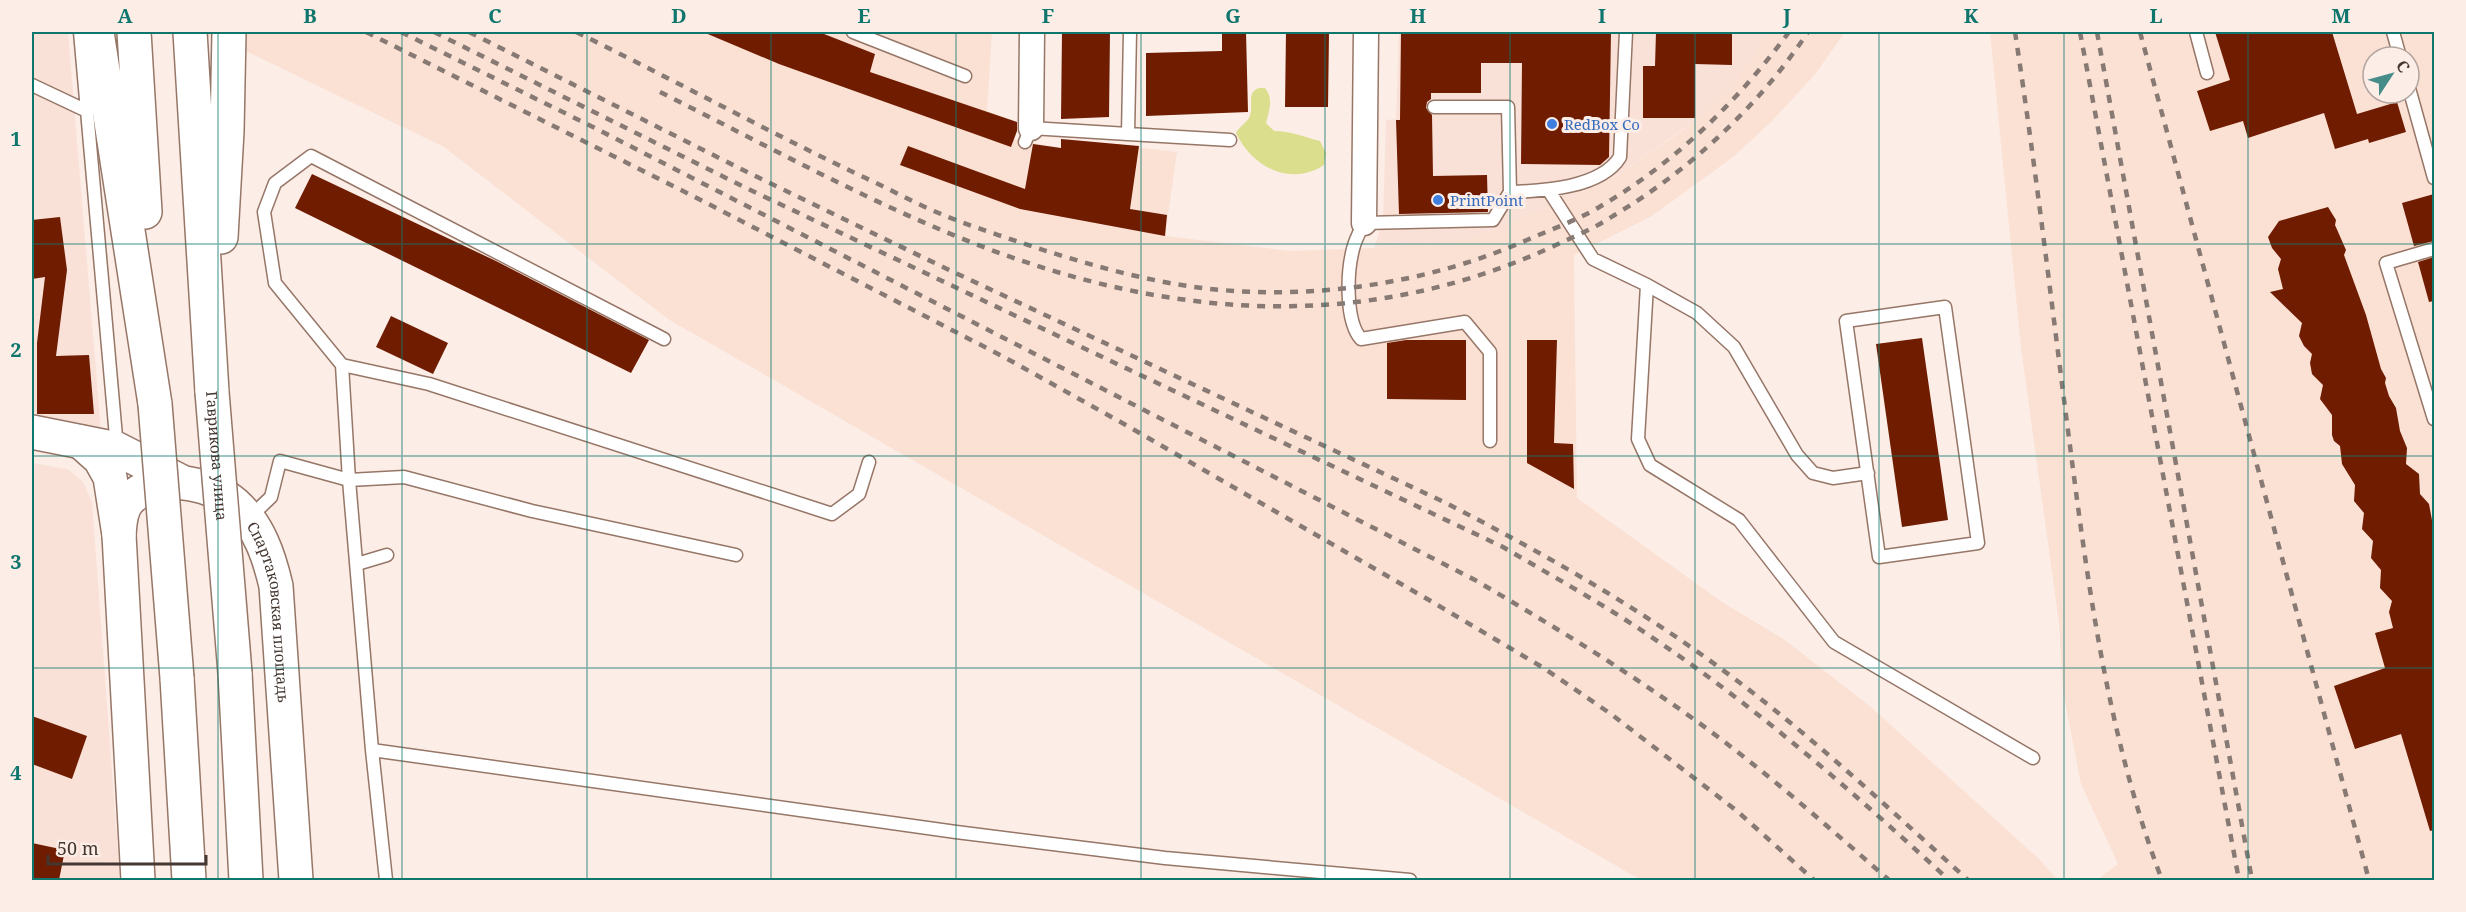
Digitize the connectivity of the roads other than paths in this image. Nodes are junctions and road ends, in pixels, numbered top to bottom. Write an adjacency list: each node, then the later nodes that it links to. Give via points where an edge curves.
1 (80, 32): 17 (lane)
2 (97, 32): 30 (main road)
3 (134, 32): 30 (main road)
4 (190, 32): 29 (main road, Гаврикова улица)
5 (229, 32): 29 (main road)
6 (853, 32): 13 (lane)
7 (1032, 32): 19 (street)
8 (1130, 32): 18 (lane)
9 (1366, 32): 24 (street)
10 (1626, 32): 22 (lane, via 1620,157 1614,167 1594,178)
11 (2196, 32): 12 (lane)
12 (2207, 73)
13 (965, 76)
14 (32, 85): 17 (lane)
15 (2414, 105): 21 (lane)
16 (1434, 107): 23 (lane, via 1508,107)
17 (87, 111): 35 (lane)
18 (1128, 134): 19 (lane); 20 (lane)
19 (1028, 135)
20 (1230, 140)
21 (2434, 178)
22 (1549, 191): 23 (lane); 26 (lane, via 1593,260)
23 (1510, 192): 24 (lane, via 1493,220)
24 (1364, 223): 33 (lane, via 1353,249 1348,304 1354,331 1361,339 1465,322 1490,352)
25 (2434, 249): 31 (lane, via 2386,263)
26 (1647, 285): 37 (lane, via 1697,313 1734,347 1797,456 1813,473 1833,478); 46 (lane, via 1638,439 1650,465 1739,520 1834,642)
27 (664, 339): 28 (lane, via 311,156 275,183 264,212 265,222 275,284)
28 (342, 365): 36 (lane, via 429,384 832,514 859,494); 38 (lane)
29 (212, 392): 49 (main road, Гаврикова улица, bridge, via 235,673)
30 (156, 404): 48 (main road, bridge)
31 (2434, 419)
32 (32, 432): 34 (main road)
33 (1490, 441)
34 (81, 442): 35 (main road); 41 (main road, Спартаковская площадь, via 100,459 110,477)
35 (117, 449): 39 (main road)
36 (869, 462)
37 (1868, 473): 37 (lane, via 1846,321 1945,307 1978,543 1880,557)
38 (349, 480): 40 (lane, via 280,461 271,497); 43 (lane, via 404,477 532,511); 44 (lane)
39 (182, 482): 40 (main road, Спартаковская площадь, via 218,493); 41 (main road, Спартаковская площадь, via 144,489 128,501 120,515)
40 (248, 518): 50 (main road, Спартаковская площадь, via 264,545 276,586)
41 (119, 535): 47 (main road, Спартаковская площадь)
42 (387, 555): 44 (lane)
43 (736, 555)
44 (357, 564): 45 (lane)
45 (372, 750): 51 (lane); 52 (lane, via 956,832 1165,858)
46 (2033, 758)
47 (138, 880)
48 (189, 880)
49 (246, 880)
50 (296, 880)
51 (386, 880)
52 (1410, 880)

